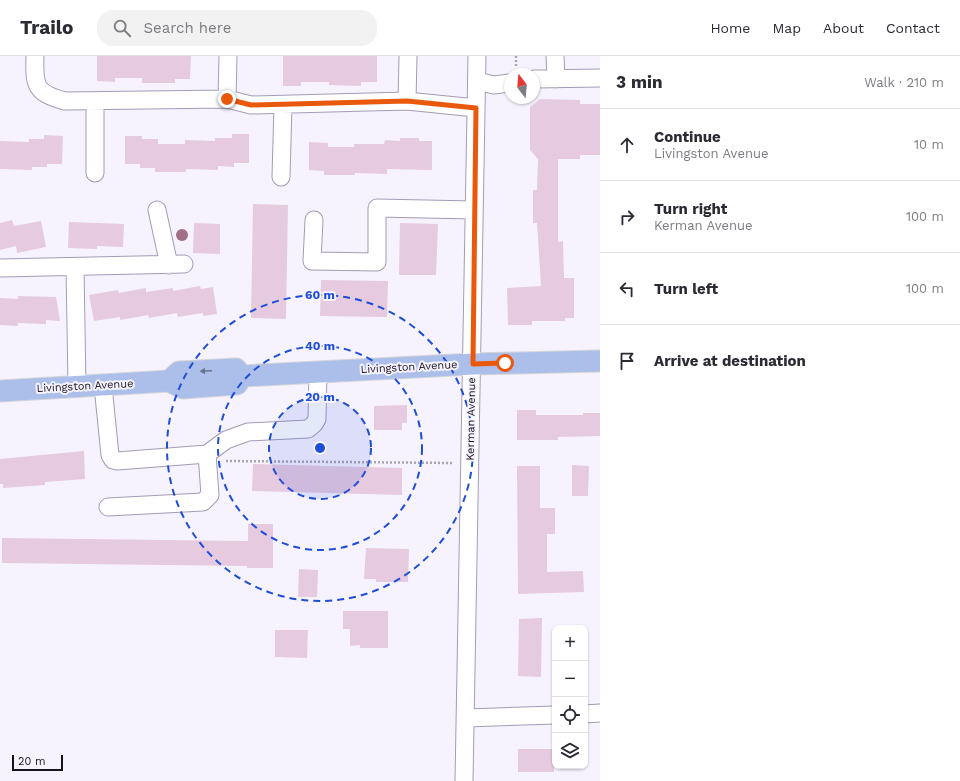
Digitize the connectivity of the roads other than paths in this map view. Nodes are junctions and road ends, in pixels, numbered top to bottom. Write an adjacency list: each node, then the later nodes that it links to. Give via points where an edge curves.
1 (35, 56): 12 (street, via 34,74 36,84 42,92 49,97 65,101)
2 (228, 56): 11 (street)
3 (408, 56): 13 (street)
4 (477, 56): 9 (street, Kerman Avenue)
5 (555, 56): 8 (street)
6 (600, 78): 8 (street)
7 (540, 79): 8 (street)
8 (556, 79)
9 (477, 81): 10 (street, via 494,85); 15 (street, Kerman Avenue)
10 (504, 81)
11 (227, 99): 12 (street); 14 (street, via 251,105)
12 (95, 100): 16 (street)
13 (407, 101): 14 (street); 15 (street)
14 (284, 105): 17 (street)
15 (476, 108): 19 (street, Kerman Avenue)
16 (95, 173)
17 (281, 177)
18 (157, 210): 21 (street, via 177,264)
19 (474, 210): 20 (street, via 377,208 377,262 312,261); 24 (street, Kerman Avenue)
20 (314, 220)
21 (75, 267): 22 (street); 27 (street)
22 (0, 268)
23 (600, 361): 24 (main road, Livingston Avenue)
24 (473, 364): 25 (main road, Livingston Avenue); 34 (street, Kerman Avenue)
25 (318, 372): 26 (main road, Livingston Avenue, via 242,376 237,384 183,388 169,381); 29 (street, via 317,419 308,429 248,432 226,440)
26 (103, 386): 27 (main road, Livingston Avenue); 29 (street, via 110,455 113,460)
27 (77, 388): 28 (main road, Livingston Avenue)
28 (0, 391)
29 (207, 457): 30 (street, via 210,495 203,502)
30 (108, 507)
31 (600, 713): 32 (street)
32 (588, 714)
33 (552, 715): 34 (street)
34 (465, 718): 35 (street, Kerman Avenue)
35 (464, 781)

